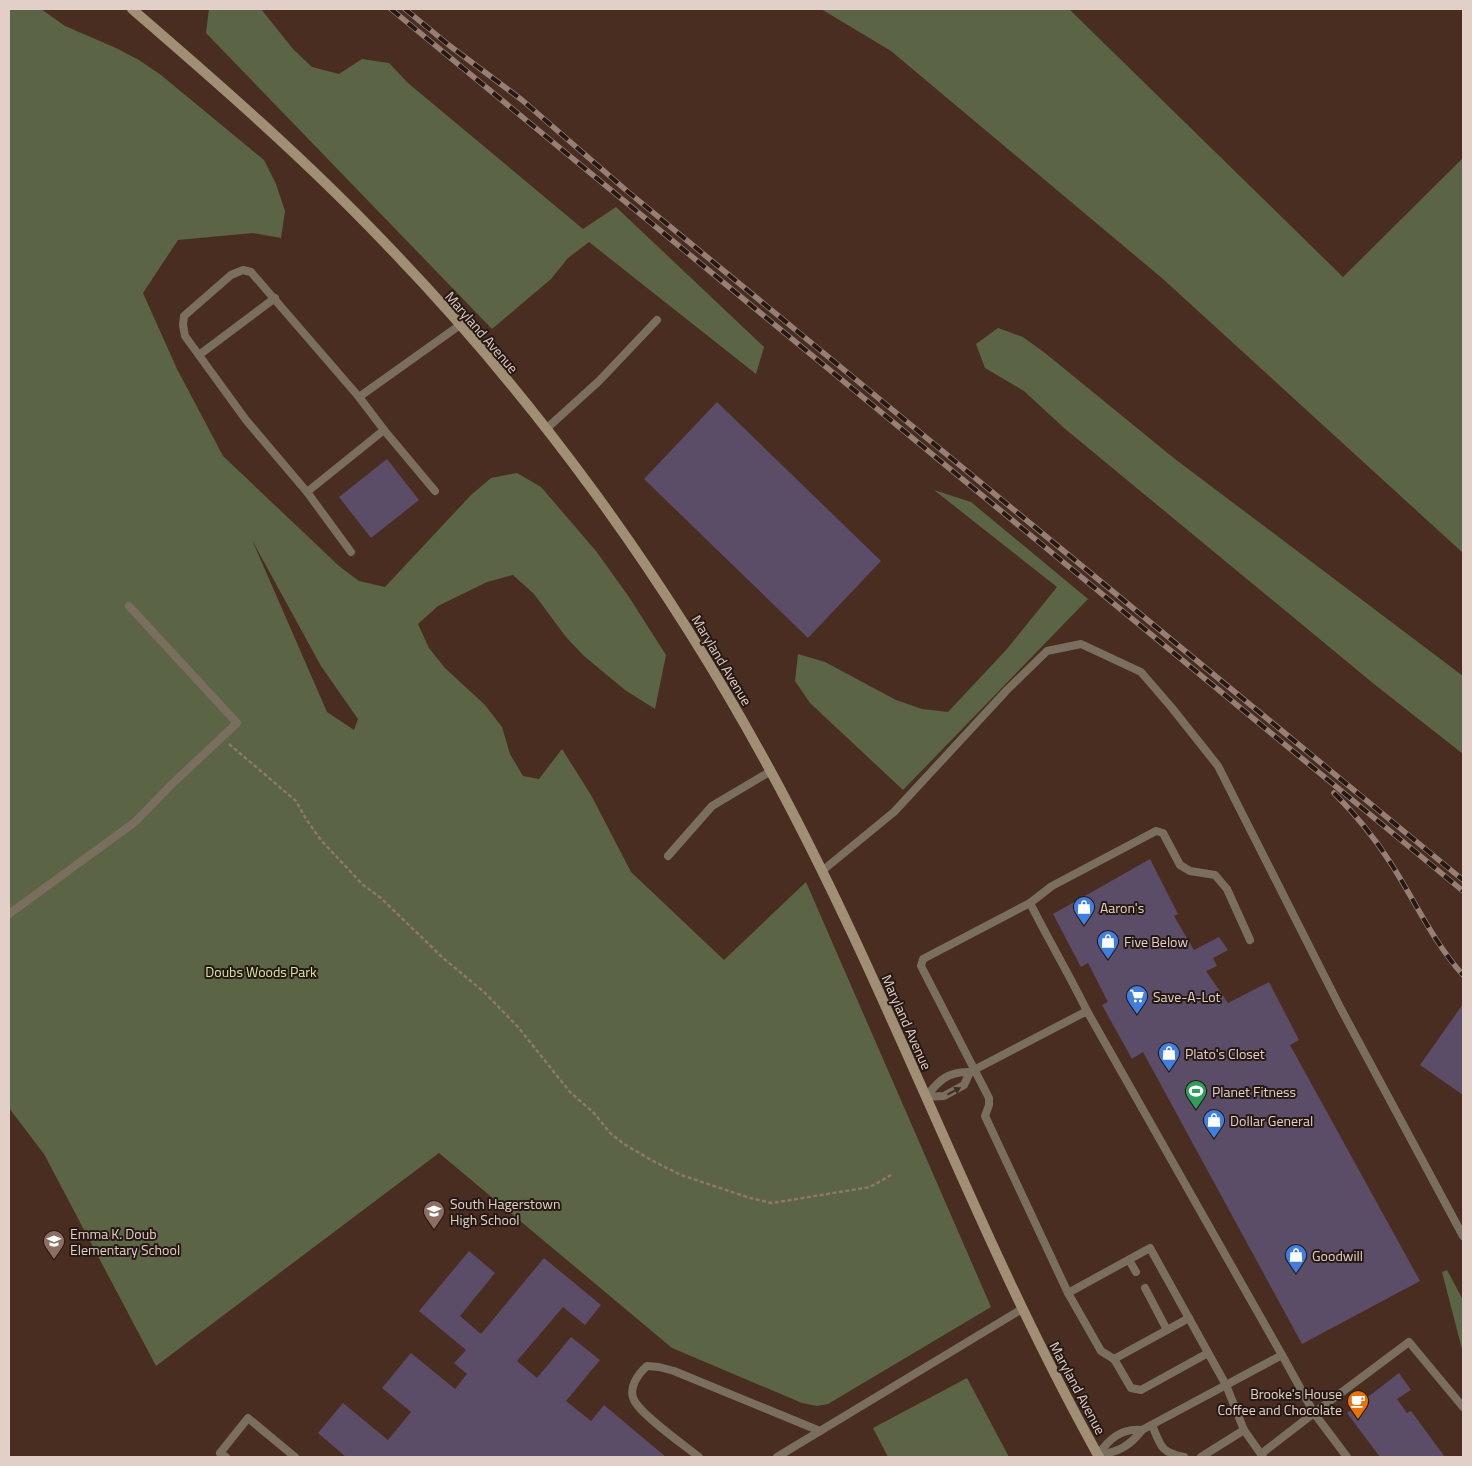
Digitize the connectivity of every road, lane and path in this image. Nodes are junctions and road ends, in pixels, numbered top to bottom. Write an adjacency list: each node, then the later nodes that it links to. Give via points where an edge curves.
1 (132, 9): 4 (main road, Maryland Avenue, via 303,160)
2 (275, 298): 5 (lane); 5 (lane, via 251,272 242,270 231,275 184,316 185,336); 6 (lane)
3 (657, 320): 7 (lane)
4 (460, 325): 6 (lane); 7 (main road, Maryland Avenue)
5 (199, 355): 10 (lane, via 246,420)
6 (359, 397): 8 (lane)
7 (546, 429): 14 (main road, Maryland Avenue, via 635,550 710,664)
8 (384, 430): 9 (lane); 10 (lane)
9 (435, 490)
10 (307, 492): 11 (lane)
11 (351, 552)
12 (129, 606): 13 (lane, via 237,722)
13 (222, 736): 18 (lane, via 135,822); 23 (path, via 296,801 321,840 363,885 484,992 518,1027 570,1092 624,1144 681,1175 772,1203 870,1187)
14 (771, 771): 15 (lane, via 712,806); 16 (main road, Maryland Avenue)
15 (668, 856)
16 (822, 871): 22 (main road, Maryland Avenue); 24 (lane, via 894,812 1047,651 1081,644 1140,672 1218,766 1341,1009)
17 (1030, 903): 19 (lane, via 1052,886 1156,831 1163,833 1180,865 1190,871 1215,875 1227,889); 20 (lane); 21 (lane, via 923,959 921,966)
18 (9, 914)
19 (1250, 940)
20 (1087, 1011): 21 (lane); 33 (lane)
21 (972, 1071): 22 (lane, via 958,1072 938,1081); 22 (lane, one-way to 21, via 944,1096 964,1085); 28 (lane, via 989,1098 985,1116)
22 (926, 1097): 29 (main road, Maryland Avenue)
23 (890, 1175)
24 (1463, 1236)
25 (1129, 1260): 26 (lane); 28 (lane); 30 (lane, via 1150,1248)
26 (1136, 1272)
27 (1145, 1288): 31 (lane)
28 (1068, 1293): 34 (lane, via 1101,1351)
29 (1022, 1309): 41 (lane); 42 (main road, Maryland Avenue)
30 (1189, 1318): 31 (lane); 32 (lane)
31 (1167, 1330): 34 (lane)
32 (1208, 1353): 34 (lane, via 1141,1390 1131,1388); 35 (lane)
33 (1282, 1355): 35 (lane); 37 (lane)
34 (1114, 1359)
35 (1226, 1385): 38 (lane); 40 (lane)
36 (1463, 1407): 37 (lane, via 1409,1342)
37 (1314, 1413): 43 (lane); 50 (lane)
38 (1152, 1425): 39 (lane); 48 (lane, via 1162,1448 1170,1454)
39 (1142, 1430): 42 (lane, via 1134,1441 1115,1452); 42 (lane, via 1130,1429 1108,1442)
40 (1244, 1430): 43 (lane); 49 (lane)
41 (820, 1431): 46 (lane, via 674,1371 647,1366 639,1374 633,1399 641,1410); 47 (lane)
42 (1098, 1456)
43 (1262, 1456)
44 (226, 1457): 45 (lane, via 220,1453 248,1418)
45 (295, 1457)
46 (699, 1457)
47 (777, 1457)
48 (1184, 1457)
49 (1201, 1457)
50 (1347, 1457)

